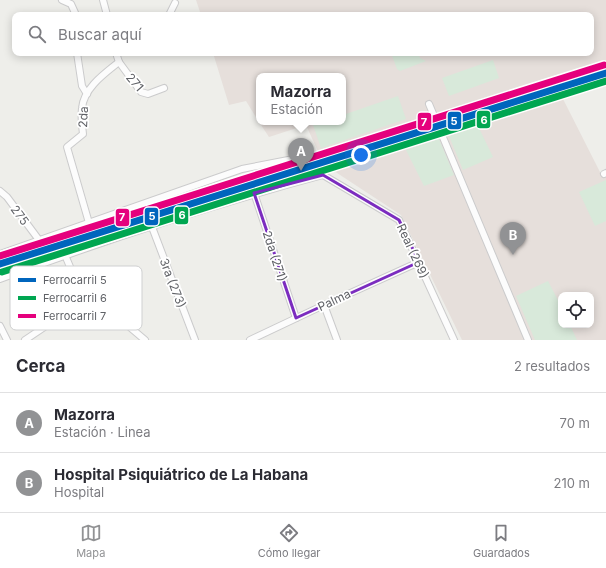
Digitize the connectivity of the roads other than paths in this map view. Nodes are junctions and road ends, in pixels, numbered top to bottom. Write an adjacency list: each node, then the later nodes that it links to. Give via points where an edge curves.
1 (62, 0): 4 (street, via 71,4)
2 (103, 0): 5 (street)
3 (175, 3): 6 (street)
4 (75, 12)
5 (106, 12)
6 (170, 12)
7 (77, 56): 11 (street, via 82,86)
8 (118, 56): 9 (street, 271)
9 (119, 62): 10 (street, 271, via 141,92 148,94); 11 (street, 2da, via 98,79)
10 (164, 88)
11 (87, 94): 16 (street, 2da, via 82,108 83,134 67,147)
12 (429, 104): 38 (street)
13 (323, 176): 15 (street); 16 (street, via 319,164 314,159 309,156 301,157 242,169); 21 (street, Real (269), via 399,220)
14 (0, 191): 18 (street, 275)
15 (254, 193): 17 (street); 27 (street, 2da (271))
16 (89, 223): 18 (street)
17 (152, 227): 20 (street); 34 (street, 3ra (273))
18 (39, 240): 19 (street)
19 (0, 254)
20 (65, 255): 22 (street); 23 (street)
21 (419, 262): 26 (street, Palma); 37 (street, Real (269))
22 (35, 266)
23 (70, 266)
24 (10, 275): 25 (street)
25 (0, 279)
26 (324, 305): 27 (street, Palma); 36 (street)
27 (296, 318): 35 (street, Palma)
28 (0, 326): 31 (street)
29 (39, 330): 32 (street)
30 (133, 330): 33 (street)
31 (7, 340)
32 (24, 340)
33 (145, 340)
34 (194, 340)
35 (250, 340)
36 (337, 340)
37 (454, 340)
38 (528, 340)

